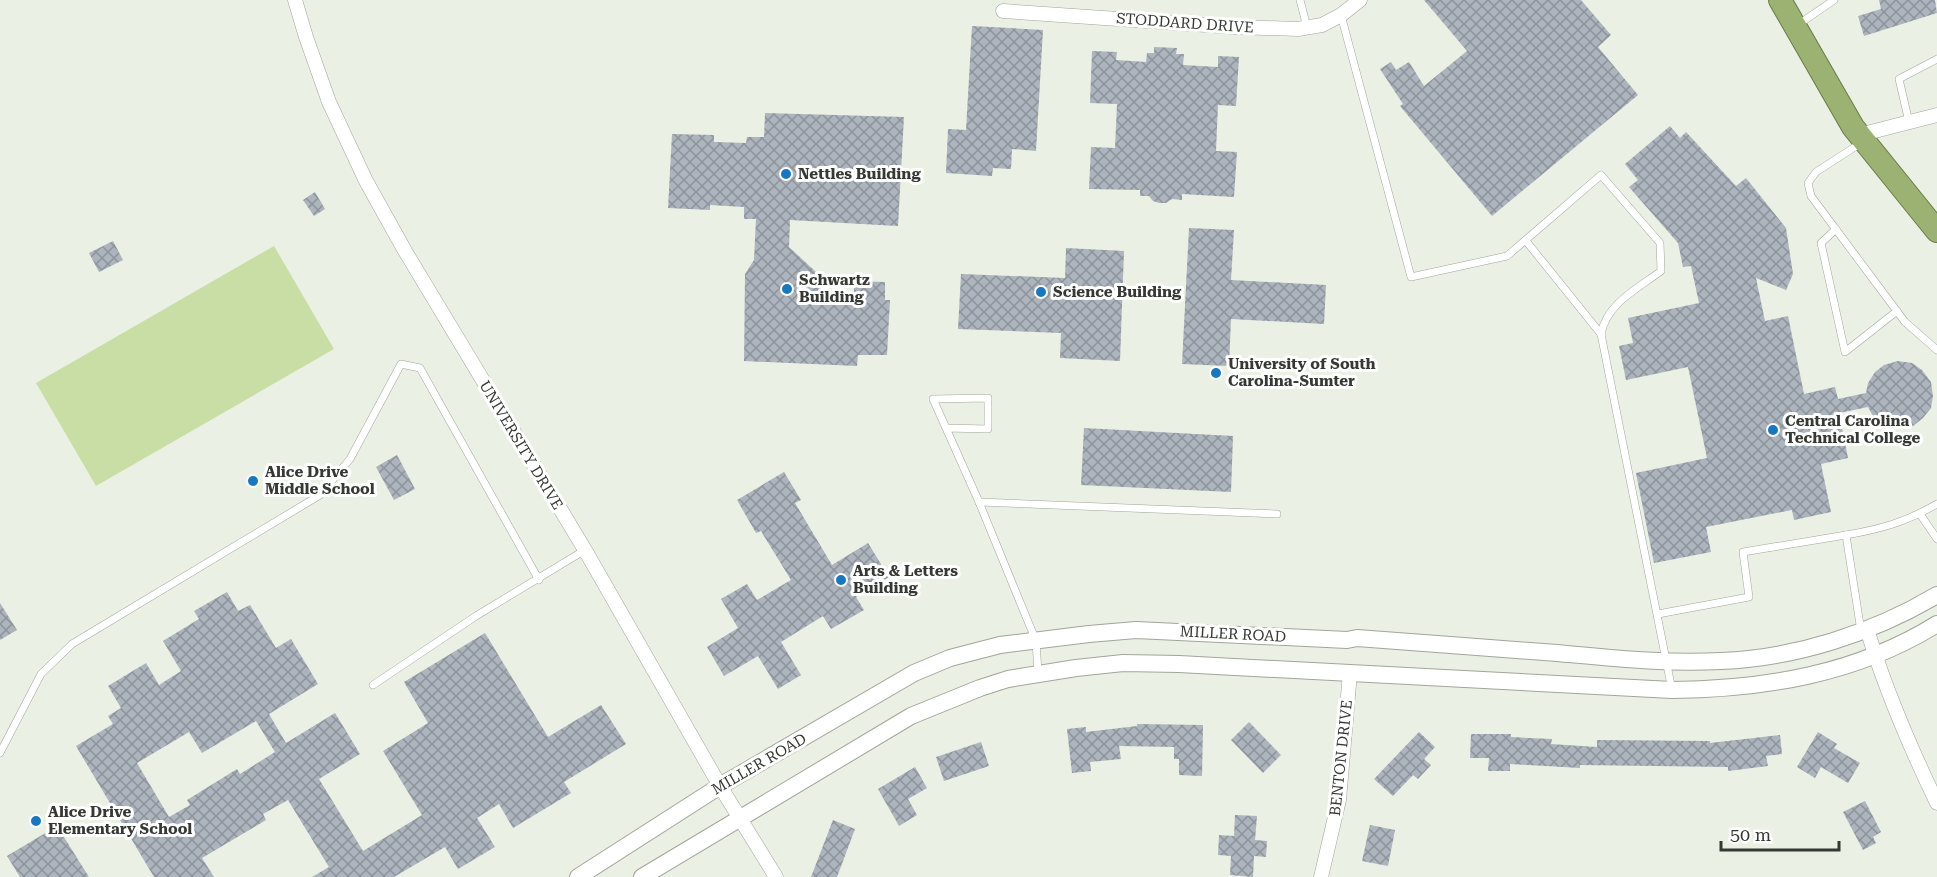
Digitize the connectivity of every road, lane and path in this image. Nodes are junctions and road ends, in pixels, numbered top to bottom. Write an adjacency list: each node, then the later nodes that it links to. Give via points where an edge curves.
1 (295, 0): 27 (street, UNIVERSITY DRIVE, via 321,81 366,181)
2 (1300, 0): 8 (lane)
3 (1360, 0): 7 (street, STODDARD DRIVE)
4 (1780, 0): 9 (highway)
5 (1834, 0): 9 (lane)
6 (1003, 11): 8 (street, STODDARD DRIVE, via 1235,27)
7 (1341, 15): 8 (street, STODDARD DRIVE, via 1322,25); 16 (lane, via 1411,277 1507,256)
8 (1306, 27)
9 (1795, 27): 13 (highway)
10 (1937, 58): 12 (lane, via 1899,79)
11 (1937, 115): 12 (street)
12 (1909, 122): 13 (street)
13 (1861, 138): 14 (lane, via 1816,172 1808,183 1811,196); 15 (highway)
14 (1836, 229): 17 (lane); 17 (lane, via 1821,243 1845,352)
15 (1937, 231)
16 (1526, 241): 18 (lane); 18 (lane, via 1601,175 1660,243 1661,271 1617,303 1603,322)
17 (1897, 311): 19 (lane)
18 (1601, 334): 30 (lane)
19 (1937, 350)
20 (946, 428): 20 (lane, via 933,399 988,398 988,429); 21 (lane)
21 (979, 502): 23 (lane); 33 (lane)
22 (1937, 504): 24 (lane)
23 (1277, 514)
24 (1920, 514): 25 (lane, via 1886,528); 26 (lane)
25 (1846, 535): 30 (lane, via 1743,552 1749,597); 32 (lane)
26 (1937, 539)
27 (585, 550): 28 (lane); 41 (street, UNIVERSITY DRIVE)
28 (539, 579): 38 (lane); 40 (lane, via 420,368 400,364 350,459 320,495 72,644 41,674)
29 (1937, 596): 32 (street, MILLER ROAD)
30 (1658, 614): 35 (lane)
31 (1937, 624): 34 (street)
32 (1864, 630): 34 (street); 35 (street, MILLER ROAD, via 1779,655 1723,662)
33 (1036, 640): 35 (street, MILLER ROAD, via 1136,630 1357,638); 36 (lane); 41 (street, MILLER ROAD, via 950,658 914,673)
34 (1876, 657): 39 (street, via 1785,682); 42 (street)
35 (1668, 662): 39 (lane)
36 (1038, 673): 37 (street, via 1124,663); 43 (street, via 980,688 910,716)
37 (1350, 673): 39 (street); 47 (street, BENTON DRIVE, via 1339,800)
38 (373, 685)
39 (1672, 690)
40 (0, 753)
41 (720, 786): 43 (street, UNIVERSITY DRIVE); 44 (street, MILLER ROAD)
42 (1937, 803)
43 (739, 819): 45 (street); 46 (street, UNIVERSITY DRIVE)
44 (578, 877)
45 (642, 877)
46 (776, 877)
47 (1321, 877)

